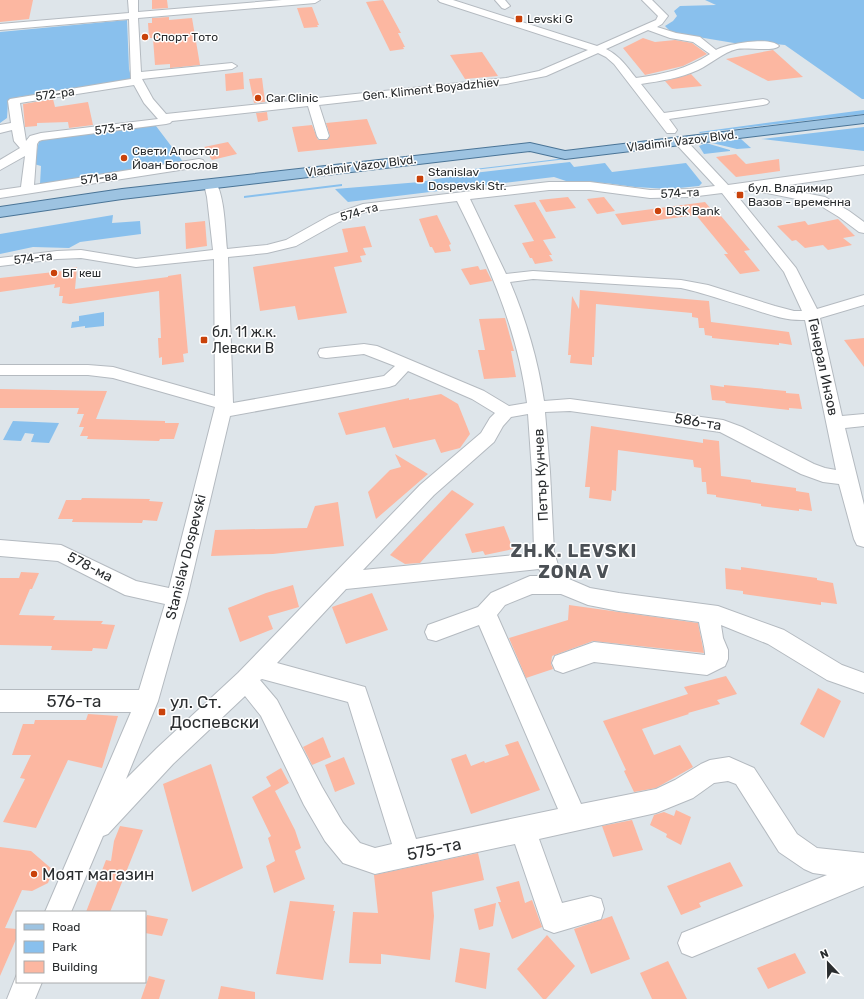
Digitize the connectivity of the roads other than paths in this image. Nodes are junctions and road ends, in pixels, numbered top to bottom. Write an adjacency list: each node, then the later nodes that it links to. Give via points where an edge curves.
1 (134, 0): 5 (street)
2 (315, 0): 5 (street)
3 (443, 0): 9 (street)
4 (647, 0): 7 (street, Gen. Kliment Boyadzhiev, via 663,16 659,22)
5 (134, 16): 6 (street); 12 (street)
6 (0, 27)
7 (648, 27): 9 (street, Gen. Kliment Boyadzhiev); 10 (street, via 674,36 696,39)
8 (774, 46): 13 (street, via 732,47 679,74)
9 (597, 49): 13 (street, via 616,59); 14 (street, Gen. Kliment Boyadzhiev, via 542,74 506,81)
10 (711, 51)
11 (232, 66): 12 (street)
12 (137, 79): 19 (street, via 148,101); 21 (street, 572-ра, via 15,100)
13 (634, 82): 17 (street)
14 (312, 102): 19 (street, Gen. Kliment Boyadzhiev); 24 (street)
15 (763, 102): 17 (street)
16 (864, 107): 22 (main road, Vladimir Vazov Blvd.)
17 (661, 117): 22 (street)
18 (864, 119): 25 (main road, Vladimir Vazov Blvd.)
19 (165, 120): 23 (street, 573-та)
20 (0, 129): 21 (street)
21 (17, 130): 23 (street, 573-та, via 46,130); 26 (street, via 24,145)
22 (671, 130): 25 (main road)
23 (63, 134): 26 (street, 573-та, via 41,137 34,140)
24 (322, 136)
25 (680, 141): 30 (main road, Vladimir Vazov Blvd., via 564,156 530,147); 33 (street, Генерал Инзов)
26 (32, 145): 28 (street, 573-та); 32 (street)
27 (198, 163): 32 (street, 571-ва)
28 (0, 166)
29 (864, 170): 31 (street, 574-та)
30 (210, 184): 36 (main road, Vladimir Vazov Blvd., via 36,205); 38 (street, Stanislav Dospevski, via 214,196)
31 (754, 186): 33 (street, 574-та); 37 (street, via 820,200)
32 (27, 189): 34 (street, 571-ва)
33 (725, 189): 35 (street, 574-та, via 650,194 590,186 549,186); 42 (street, Генерал Инзов, via 791,271)
34 (0, 194)
35 (462, 197): 38 (street, 574-та, via 363,208 334,219 301,238 280,246); 40 (street, Петър Кунчев)
36 (0, 212)
37 (864, 229)
38 (221, 255): 39 (street, 574-та, via 136,263 81,254 57,254); 47 (street, Stanislav Dospevski)
39 (0, 262)
40 (501, 279): 42 (street, via 533,275 680,284 703,288 794,316); 46 (street, Петър Кунчев, via 523,339)
41 (864, 300): 42 (street)
42 (812, 315): 50 (street, Генерал Инзов)
43 (326, 353): 44 (street, via 364,349)
44 (406, 364): 47 (street, via 389,381); 48 (street, via 478,395)
45 (0, 370): 47 (street, via 88,370 113,373)
46 (537, 407): 48 (street, 586-та); 51 (street, 586-та, via 570,405 724,426 804,468 822,475); 55 (street, Петър Кунчев)
47 (223, 408): 58 (street, Stanislav Dospevski)
48 (506, 412): 56 (street, via 488,436 427,490)
49 (864, 420): 50 (street)
50 (835, 423): 51 (street, Генерал Инзов)
51 (847, 478): 52 (street, Генерал Инзов)
52 (861, 511): 53 (street, Генерал Инзов)
53 (864, 539)
54 (0, 548): 58 (street, 578-ма, via 61,553 132,589)
55 (546, 560): 56 (street); 57 (street, Петър Кунчев, via 549,569)
56 (341, 581): 63 (street)
57 (562, 585): 59 (street, via 530,585 498,599); 60 (street, Петър Кунчев, via 588,596)
58 (177, 598): 66 (street, Stanislav Dospevski)
59 (485, 613): 61 (street); 67 (street)
60 (709, 614): 62 (street, via 712,638 718,655 717,659 708,665 594,652); 64 (street, Петър Кунчев, via 776,637 835,673)
61 (436, 632)
62 (562, 663)
63 (252, 674): 69 (street, via 165,756); 70 (street, 575-та, via 313,796 334,832 352,854 375,861); 70 (street, via 357,694)
64 (864, 683)
65 (0, 701): 66 (street, 576-та)
66 (147, 701): 69 (street, Stanislav Dospevski)
67 (575, 819): 68 (street, 575-та); 71 (street, 575-та, via 656,801 684,789 710,772 729,769 745,776 788,843 813,860)
68 (523, 830): 70 (street, 575-та); 73 (street, via 554,919)
69 (91, 834): 74 (street, Stanislav Dospevski)
70 (408, 854)
71 (864, 866)
72 (864, 873): 75 (street)
73 (591, 908)
74 (58, 911)
75 (692, 943)
76 (28, 983): 77 (street)
77 (21, 999)

